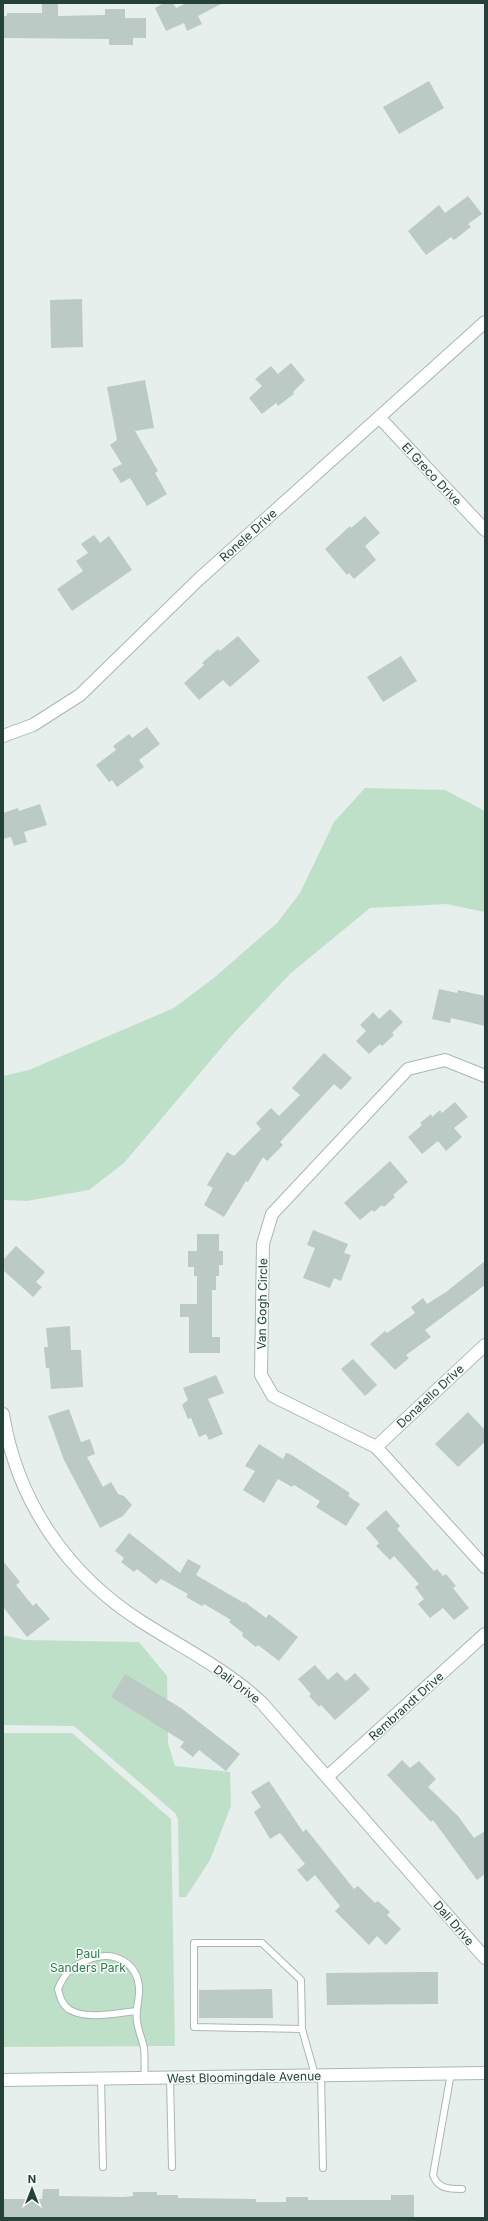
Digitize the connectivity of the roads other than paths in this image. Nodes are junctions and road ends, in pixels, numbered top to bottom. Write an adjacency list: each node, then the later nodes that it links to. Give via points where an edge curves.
1 (485, 322): 2 (street, Ronele Drive)
2 (379, 417): 3 (street, El Greco Drive); 4 (street, Ronele Drive, via 198,580 80,695 32,725)
3 (485, 530)
4 (3, 736)
5 (485, 1076): 8 (street, Van Gogh Circle, via 445,1060 408,1069 272,1214 263,1244 261,1374 273,1396)
6 (485, 1345): 8 (street, Donatello Drive)
7 (3, 1414): 11 (street, Dali Drive, via 12,1456 29,1496 51,1537 75,1567 91,1584 124,1610 224,1672 252,1694)
8 (376, 1447): 9 (street, Van Gogh Circle)
9 (485, 1567)
10 (485, 1634): 11 (street, Rembrandt Drive)
11 (328, 1777): 12 (street, Dali Drive)
12 (485, 1958)
13 (136, 2011): 13 (lane, via 138,1978 125,1960 112,1956 96,1957 78,1963 63,1975 58,1989 62,2002 70,2010 82,2014); 18 (lane, via 144,2050)
14 (302, 2029): 14 (lane, via 301,1980 262,1943 194,1943 194,2027); 17 (lane)
15 (452, 2073): 16 (street, West Bloomingdale Avenue); 17 (street, West Bloomingdale Avenue); 25 (lane, via 433,2175 446,2189)
16 (485, 2073)
17 (318, 2076): 19 (street, West Bloomingdale Avenue); 24 (lane)
18 (145, 2078): 19 (street, West Bloomingdale Avenue); 20 (street, West Bloomingdale Avenue)
19 (170, 2078): 23 (lane)
20 (101, 2079): 21 (street, West Bloomingdale Avenue); 22 (lane)
21 (3, 2080)
22 (103, 2166)
23 (172, 2166)
24 (323, 2168)
25 (462, 2189)

